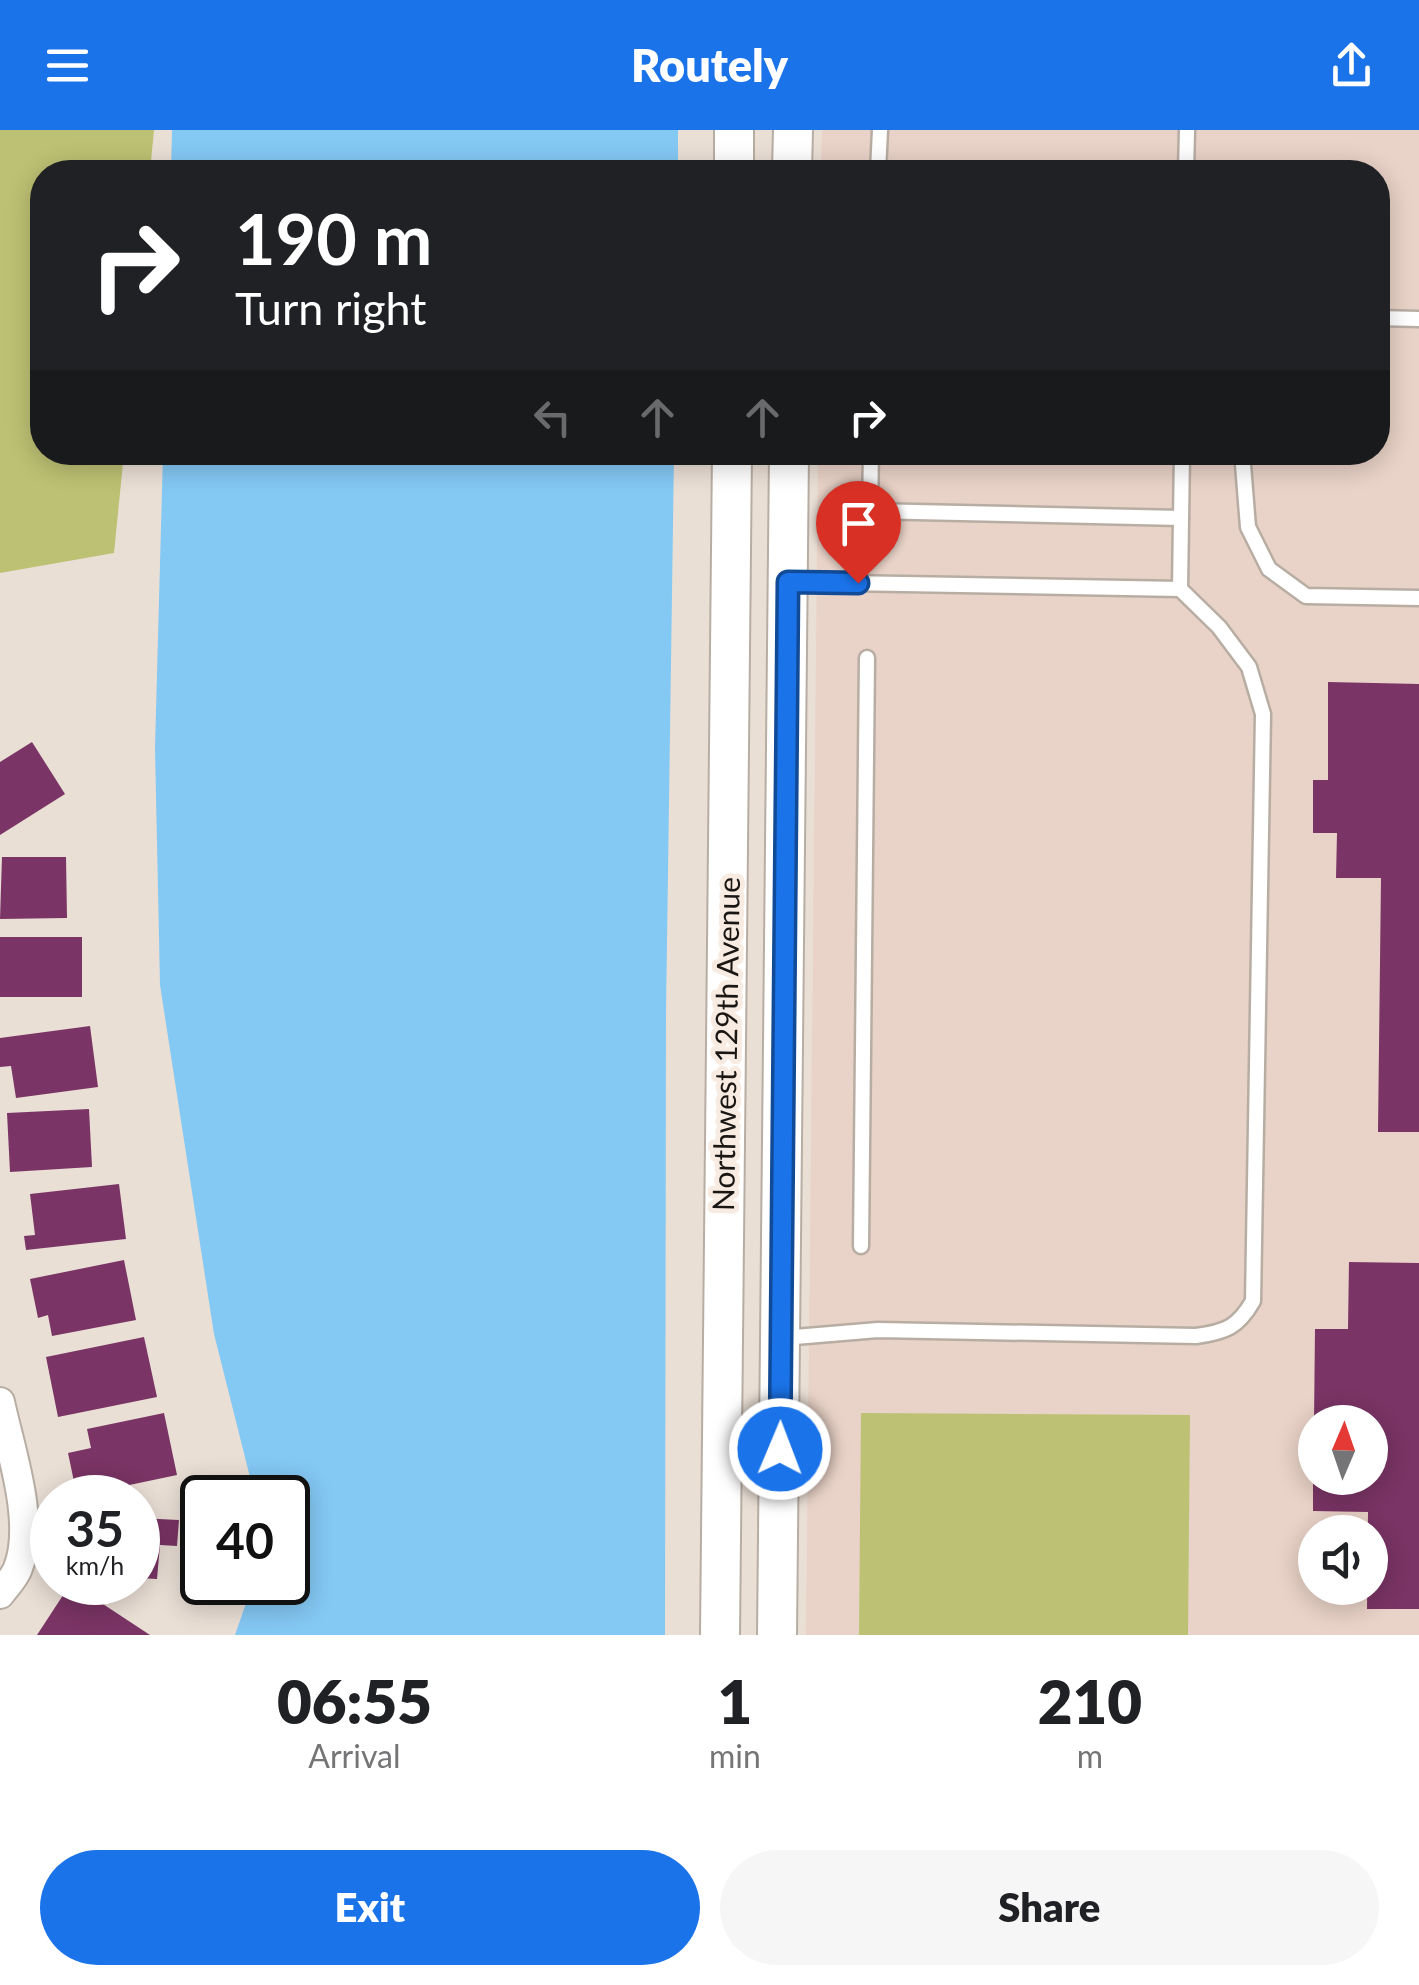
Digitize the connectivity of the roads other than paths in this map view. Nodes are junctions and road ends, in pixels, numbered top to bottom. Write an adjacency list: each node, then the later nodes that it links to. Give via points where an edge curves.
1 (734, 130): 5 (street)
2 (793, 130): 6 (street)
3 (880, 130): 7 (lane)
4 (1186, 130): 8 (lane)
5 (734, 160)
6 (792, 160)
7 (879, 160)
8 (1186, 160)
9 (1390, 318): 10 (lane)
10 (1419, 319)
11 (732, 465): 23 (street, Northwest 129th Avenue)
12 (789, 465): 17 (street, Northwest 129th Avenue)
13 (872, 465): 16 (lane, via 870,511)
14 (1182, 465): 16 (lane)
15 (1243, 465): 19 (lane, via 1248,527 1269,570 1306,596)
16 (1181, 518): 18 (lane)
17 (788, 582): 18 (lane); 22 (street, Northwest 129th Avenue)
18 (1180, 589): 22 (lane, via 1219,626 1249,668 1263,714 1254,1300 1227,1332 1196,1336 878,1330)
19 (1419, 598)
20 (867, 658): 21 (lane)
21 (860, 1246)
22 (782, 1338): 23 (street); 27 (street, Northwest 129th Avenue)
23 (724, 1378): 26 (street, Northwest 129th Avenue)
24 (0, 1402): 25 (street, via 26,1540 18,1571)
25 (0, 1594)
26 (720, 1635)
27 (778, 1635)

